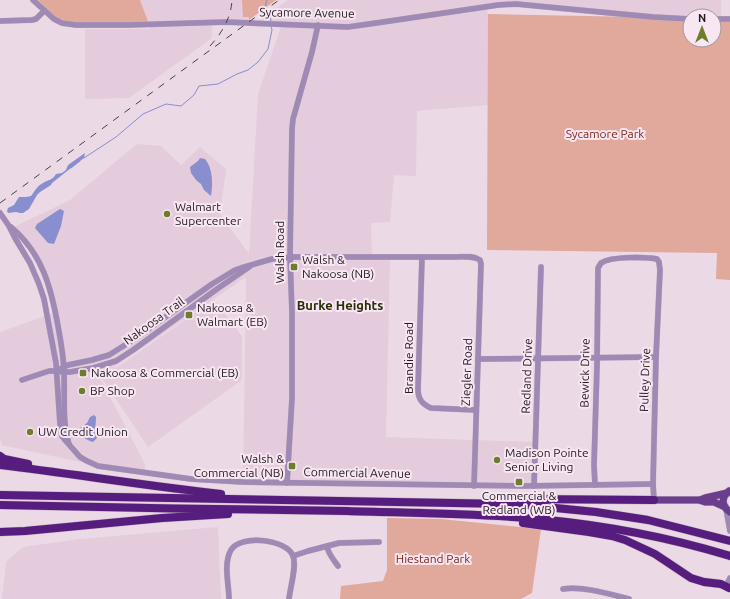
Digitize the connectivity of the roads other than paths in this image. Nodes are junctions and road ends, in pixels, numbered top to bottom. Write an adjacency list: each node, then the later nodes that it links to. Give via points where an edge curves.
1 (33, 0): 2 (street, Sycamore Avenue)
2 (44, 11): 4 (street, via 32,20); 5 (street, Sycamore Avenue, via 54,20 76,25 226,22)
3 (682, 18): 5 (street, Sycamore Avenue, via 498,4 348,27)
4 (0, 21)
5 (318, 25): 8 (street, Walsh Road, via 293,119)
6 (0, 213): 7 (street, Commercial Avenue)
7 (9, 226): 18 (street, Commercial Avenue, via 31,248 46,275 56,312); 19 (street, Commercial Avenue, via 40,284)
8 (290, 257): 9 (street, Nakoosa Trail); 12 (street, Nakoosa Trail); 26 (street, Walsh Road, via 292,398)
9 (422, 257): 10 (street, Nakoosa Trail, via 473,257); 21 (street, Brandie Road, via 418,396 424,405 431,408)
10 (480, 260): 14 (street, Ziegler Road)
11 (658, 260): 16 (street, Bewick Drive, via 622,258 601,263 598,268); 17 (street, Pulley Drive, via 660,270)
12 (256, 264): 18 (street, Nakoosa Trail, via 224,276 110,355 74,363); 18 (street, Nakoosa Trail, via 217,289 124,357 93,368)
13 (541, 267): 15 (street, Redland Drive)
14 (478, 358): 15 (street); 21 (street, Ziegler Road)
15 (538, 358): 16 (street); 30 (street, Redland Drive)
16 (597, 358): 17 (street); 28 (street, Bewick Drive)
17 (656, 358): 27 (street, Pulley Drive)
18 (64, 369): 19 (street, Nakoosa Trail); 22 (street, Commercial Avenue, via 66,429)
19 (56, 371): 20 (street, Nakoosa Trail); 22 (street, Commercial Avenue, via 60,428 63,438)
20 (22, 380)
21 (476, 410): 29 (street, Ziegler Road)
22 (70, 445): 26 (street, Commercial Avenue, via 82,459 98,466 199,480)
23 (0, 456): 25 (highway)
24 (0, 465): 25 (highway)
25 (72, 474): 33 (highway, via 220,494)
26 (287, 482): 29 (street, Commercial Avenue)
27 (653, 484): 28 (street, Commercial Avenue); 34 (street, Pulley Drive)
28 (595, 485): 30 (street, Commercial Avenue)
29 (474, 486): 30 (street, Commercial Avenue)
30 (534, 486)
31 (729, 491): 35 (main road); 38 (main road, via 723,500)
32 (0, 495): 33 (highway)
33 (311, 500): 36 (highway)
34 (654, 500): 35 (main road); 36 (highway, via 510,499)
35 (699, 500): 38 (main road, via 714,502)
36 (451, 502): 43 (highway, via 515,504 596,512 648,520)
37 (0, 505): 39 (highway)
38 (727, 509): 41 (street)
39 (297, 510): 40 (highway); 42 (highway, via 205,515)
40 (439, 514): 46 (highway, via 536,519 599,526); 51 (highway, via 526,523 612,536 655,554 691,578 721,584)
41 (730, 531)
42 (0, 533)
43 (730, 541)
44 (379, 542): 45 (street, via 344,542)
45 (327, 546): 47 (street); 48 (street, via 329,554)
46 (727, 555)
47 (293, 556): 52 (street, via 288,549 270,541 244,541 236,545 228,560); 53 (street, via 294,568)
48 (338, 566)
49 (730, 578): 51 (street)
50 (563, 589): 54 (street, via 581,588)
51 (729, 589)
52 (229, 599)
53 (289, 599)
54 (629, 599)

